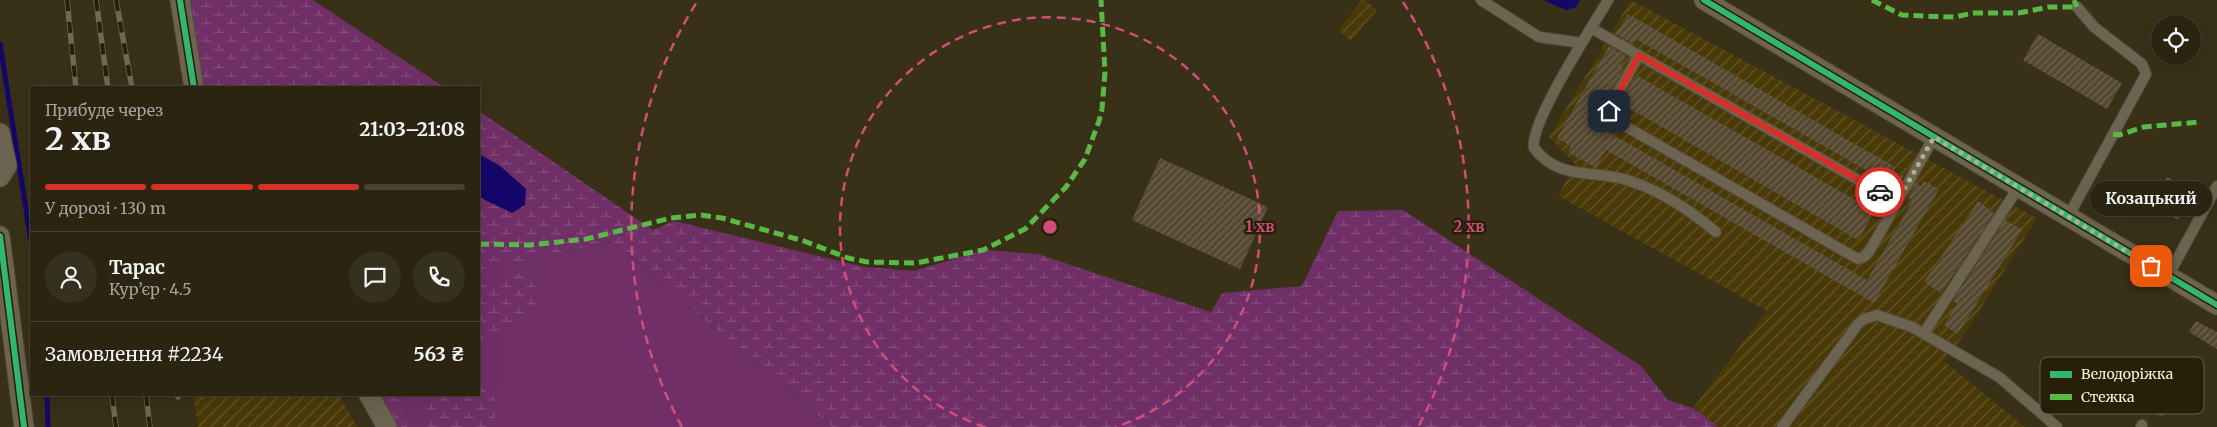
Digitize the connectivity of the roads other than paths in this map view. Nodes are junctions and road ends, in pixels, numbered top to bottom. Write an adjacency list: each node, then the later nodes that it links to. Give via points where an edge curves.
1 (180, 0): 9 (street)
2 (1481, 0): 7 (lane, via 1539,37)
3 (1608, 0): 6 (lane)
4 (1715, 3): 11 (street)
5 (2077, 7): 16 (lane, via 2094,27 2142,64 2146,74)
6 (1591, 28): 7 (lane); 8 (lane)
7 (1582, 43): 17 (lane, via 1538,126 1534,148 1545,159 1572,173 1627,180 1664,196 1686,208)
8 (1639, 55): 15 (lane); 15 (lane, via 1609,111 1617,123 1858,259 1869,252)
9 (194, 86)
10 (0, 133): 12 (street, via 7,166)
11 (1934, 137): 14 (street); 15 (lane)
12 (0, 177)
13 (2217, 186): 19 (lane)
14 (2018, 188): 16 (street); 21 (lane)
15 (1897, 202)
16 (2068, 217): 19 (street)
17 (1716, 232)
18 (0, 236): 25 (street)
19 (2168, 276): 20 (street)
20 (2217, 305)
21 (1924, 333): 23 (lane, via 1999,377); 27 (lane, via 1884,317 1864,319)
22 (369, 396): 26 (street)
23 (2040, 412)
24 (2043, 414): 28 (lane)
25 (24, 427)
26 (387, 427)
27 (1782, 427)
28 (2058, 427)

